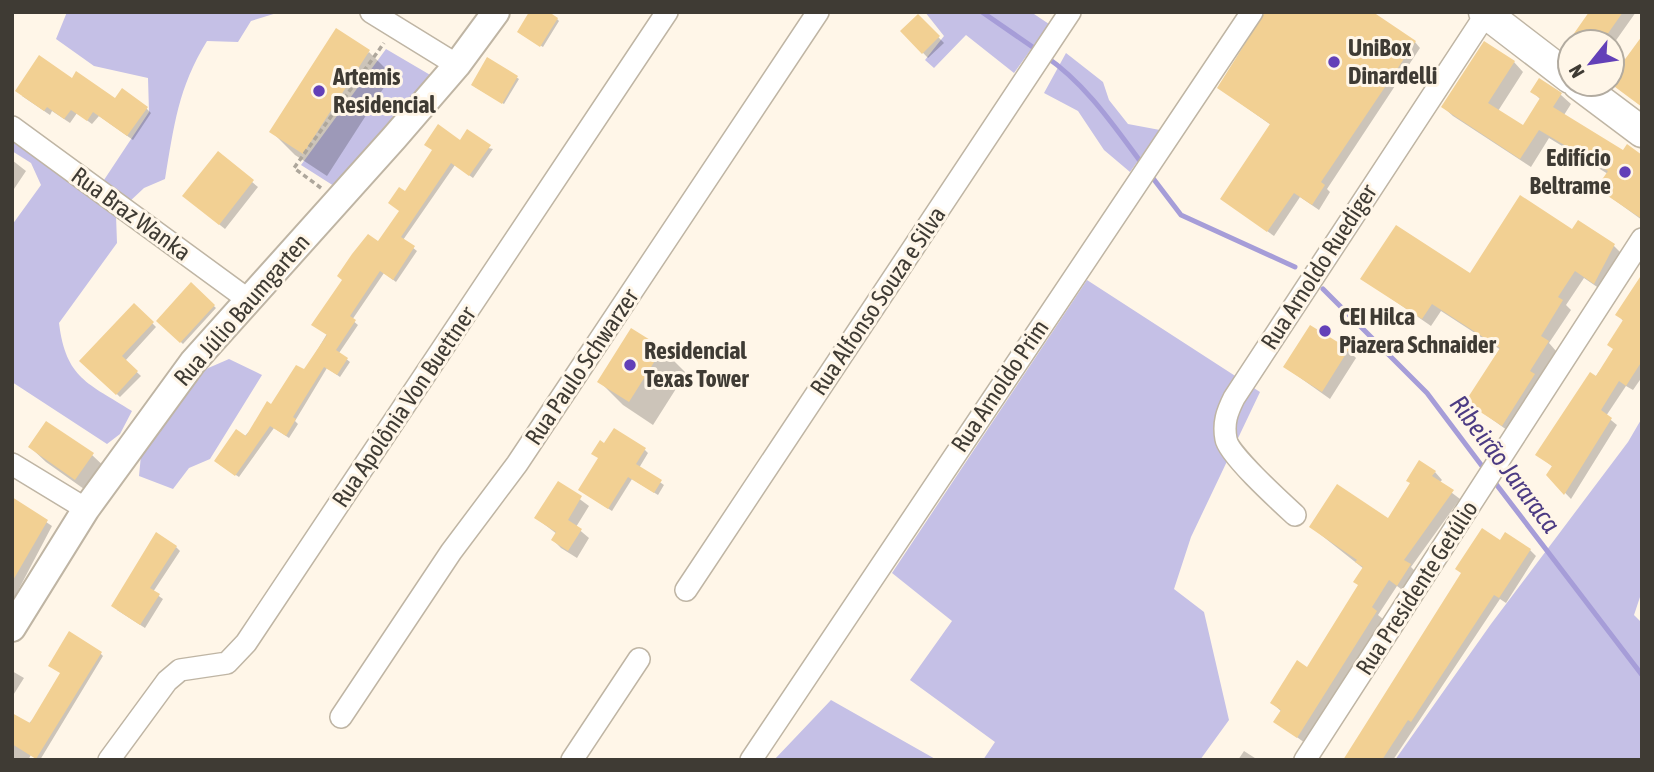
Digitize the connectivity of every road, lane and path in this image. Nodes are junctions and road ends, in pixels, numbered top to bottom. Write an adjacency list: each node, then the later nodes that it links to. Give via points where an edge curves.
1 (371, 12): 8 (street)
2 (496, 12): 9 (street, Rua Júlio Baumgarten)
3 (667, 12): 24 (street, Rua Apolônia Von Buettner, via 246,643 227,663 180,670 167,681)
4 (818, 12): 23 (street, Rua Paulo Schwarzer, via 517,464 451,552)
5 (1070, 12): 20 (street, Rua Alfonso Souza e Silva)
6 (1252, 12): 26 (street, Rua Arnoldo Prim)
7 (1485, 13): 10 (main road); 19 (street, Rua Arnoldo Ruediger, via 1241,386 1224,419 1226,443)
8 (396, 27): 9 (street); 14 (path, via 294,168)
9 (457, 65): 14 (street, Rua Júlio Baumgarten)
10 (1556, 67)
11 (1597, 98): 13 (main road)
12 (12, 127): 16 (street, Rua Braz Wanka)
13 (1642, 132)
14 (337, 200): 16 (street, Rua Júlio Baumgarten)
15 (1642, 239): 27 (street, Rua Presidente Getúlio)
16 (250, 301): 18 (street, Rua Júlio Baumgarten, via 193,362)
17 (12, 464): 18 (street)
18 (86, 509): 21 (street, Rua Júlio Baumgarten)
19 (1295, 514)
20 (686, 590)
21 (12, 628)
22 (639, 659): 25 (street)
23 (341, 717)
24 (109, 760)
25 (572, 760)
26 (751, 760)
27 (1305, 760)

